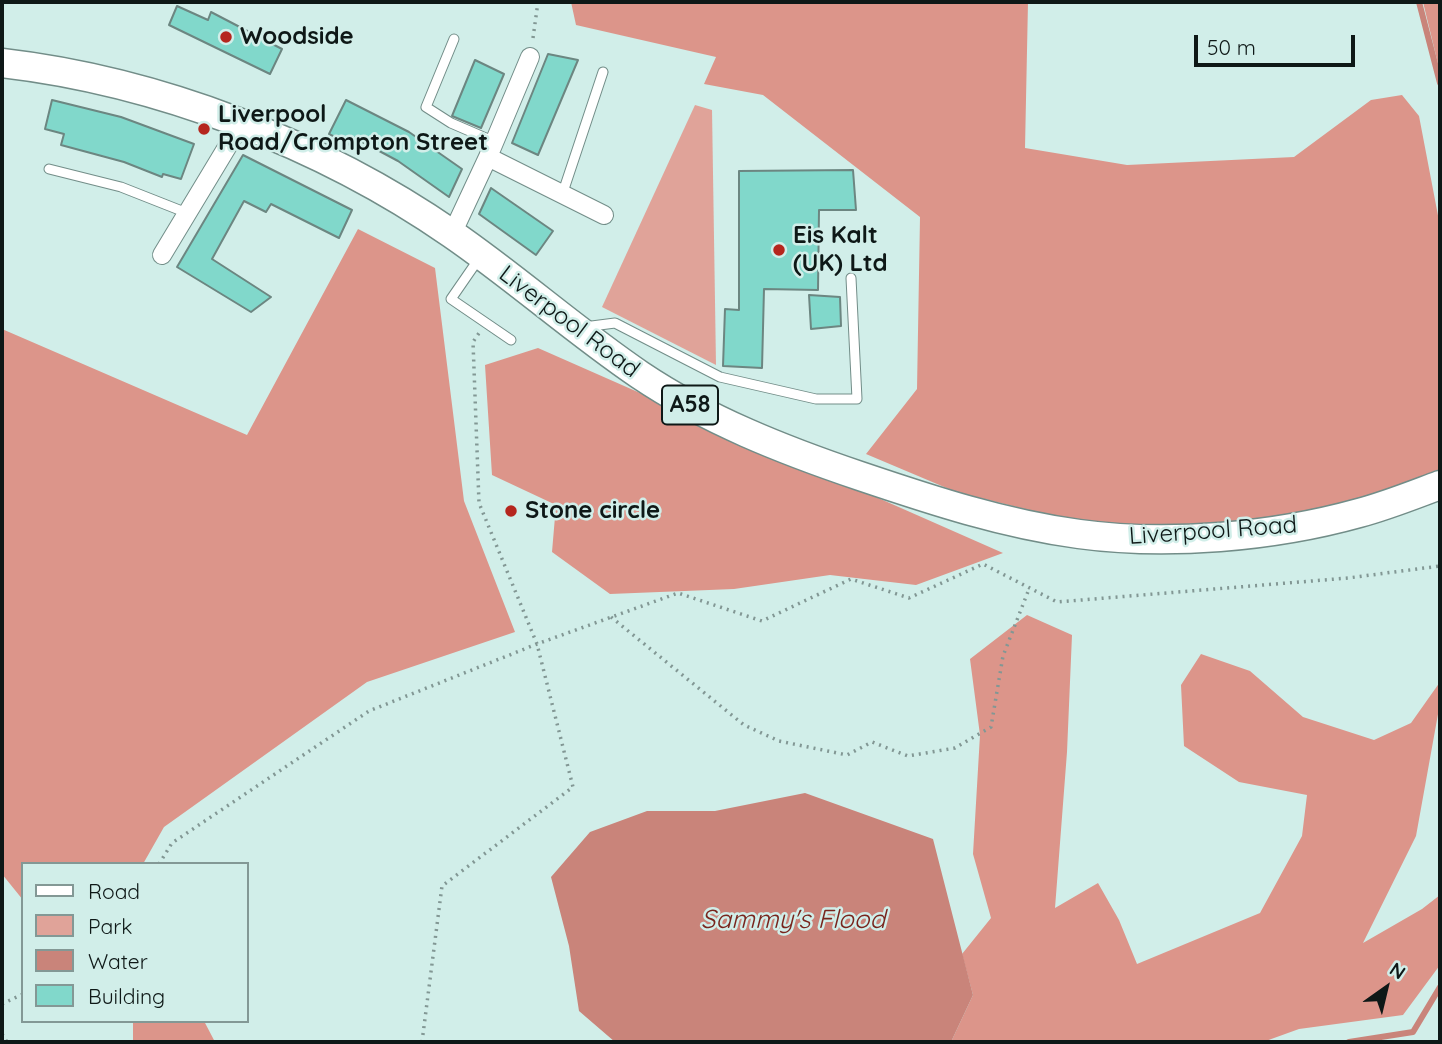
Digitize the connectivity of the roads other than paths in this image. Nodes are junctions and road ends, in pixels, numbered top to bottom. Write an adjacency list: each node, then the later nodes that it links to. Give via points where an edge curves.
1 (454, 39): 6 (lane, via 426,107)
2 (530, 57): 6 (street)
3 (2, 65): 5 (main road, Liverpool Road / A58, via 58,70 124,85)
4 (603, 72): 8 (lane)
5 (241, 124): 9 (street); 11 (main road, Liverpool Road / A58, via 316,156)
6 (492, 150): 8 (street); 11 (street)
7 (49, 169): 9 (lane, via 121,187)
8 (562, 195): 10 (street)
9 (187, 213): 12 (street)
10 (604, 215)
11 (452, 234): 13 (main road, Liverpool Road / A58)
12 (162, 255)
13 (481, 256): 15 (main road, Liverpool Road / A58); 16 (lane, via 451,299)
14 (851, 278): 15 (lane, via 857,399 816,399 720,377 615,323)
15 (575, 328): 17 (main road, Liverpool Road / A58, via 652,382 768,443 953,506 1078,534 1166,538 1273,530 1360,513)
16 (511, 340)
17 (1440, 485)

